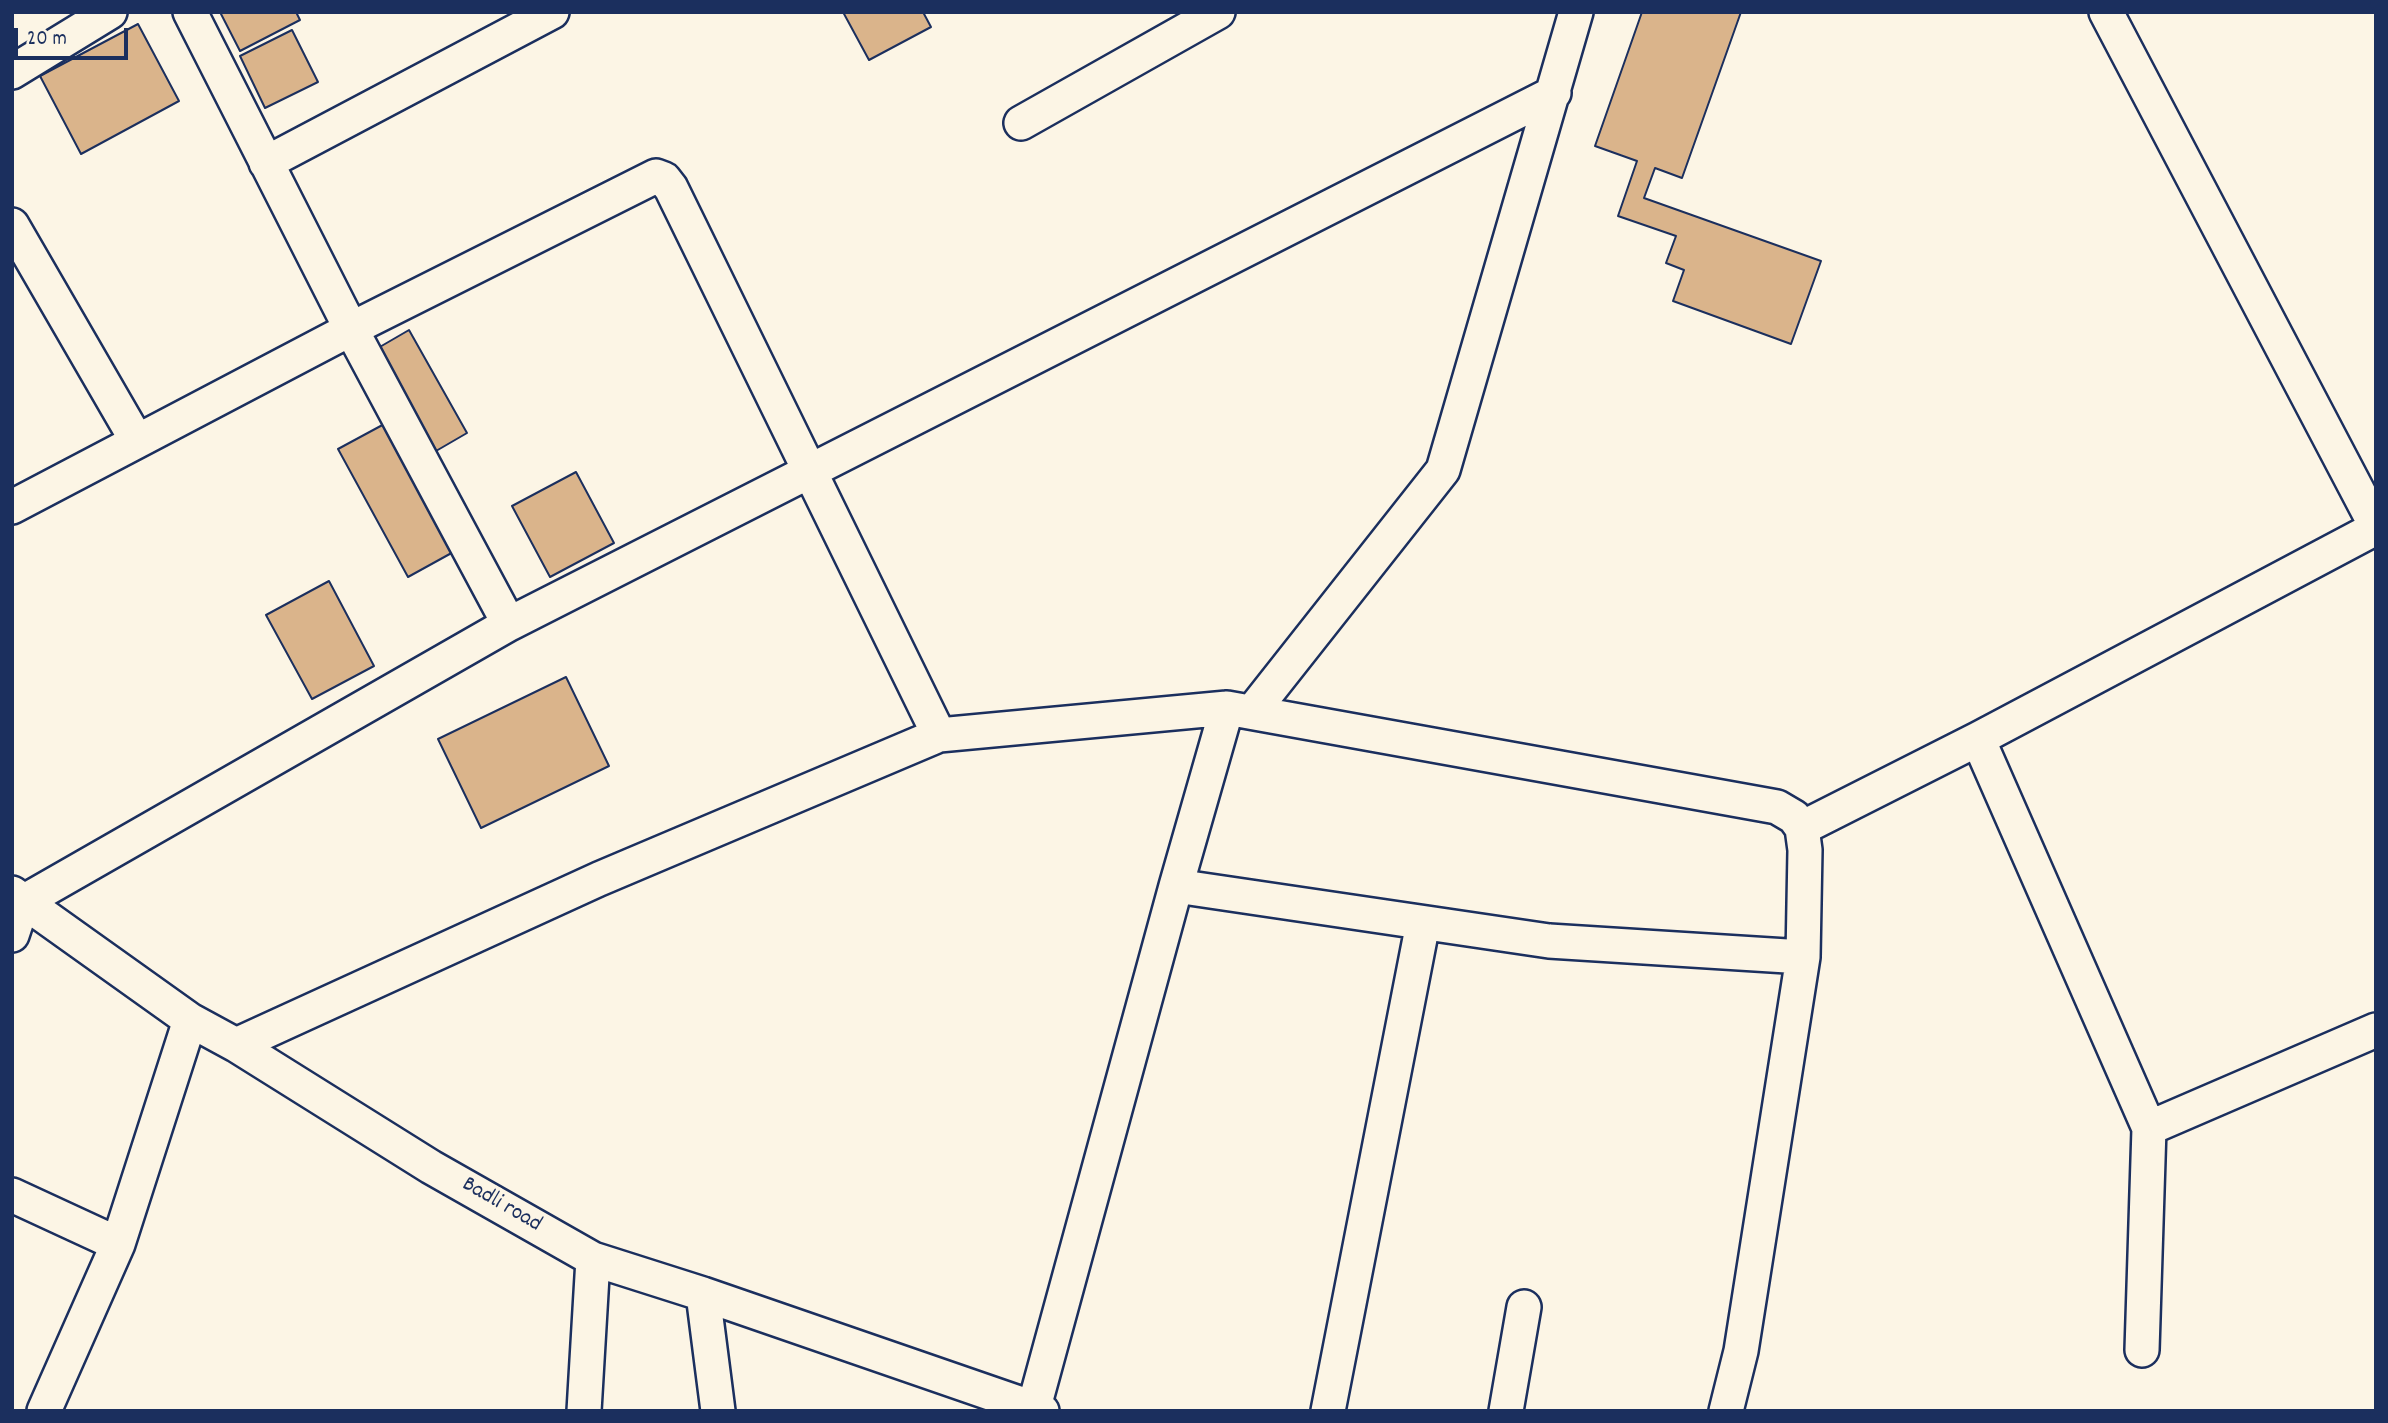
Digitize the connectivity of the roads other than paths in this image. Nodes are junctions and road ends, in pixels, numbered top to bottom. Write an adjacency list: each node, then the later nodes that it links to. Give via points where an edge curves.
1 (110, 12): 7 (street)
2 (191, 12): 10 (street)
3 (552, 12): 10 (street)
4 (1576, 12): 8 (street)
5 (2106, 12): 16 (street)
6 (1209, 15): 9 (street)
7 (12, 72)
8 (1554, 93): 14 (street); 18 (street, via 1443,470)
9 (1021, 123)
10 (267, 163): 12 (street)
11 (12, 225): 13 (street)
12 (351, 329): 13 (street); 14 (street, via 656,176 671,188); 17 (street)
13 (137, 441): 15 (street)
14 (810, 471): 17 (street); 19 (street)
15 (12, 507)
16 (2376, 527): 20 (street)
17 (509, 624): 23 (street)
18 (1240, 710): 19 (street); 21 (street, via 1777,807); 22 (street)
19 (939, 735): 29 (street, via 599,879)
20 (1978, 739): 21 (street); 30 (street)
21 (1802, 828): 26 (street)
22 (1176, 886): 24 (street); 38 (street)
23 (18, 897): 25 (street); 27 (street, Badli road)
24 (1423, 923): 26 (street, via 1549,941); 42 (street)
25 (12, 935)
26 (1803, 957): 44 (street, via 1741,1351)
27 (190, 1020): 29 (street, Badli road); 32 (street)
28 (2376, 1030): 30 (street)
29 (236, 1045): 33 (street, Badli road, via 431,1167)
30 (2149, 1128): 36 (street)
31 (12, 1195): 32 (street)
32 (118, 1244): 39 (street)
33 (593, 1259): 34 (street, Badli road); 40 (street)
34 (703, 1294): 37 (street, Badli road); 41 (street)
35 (1524, 1307): 43 (street)
36 (2142, 1350)
37 (996, 1403): 38 (street, Badli road)
38 (1038, 1409)
39 (44, 1411)
40 (584, 1411)
41 (718, 1411)
42 (1328, 1411)
43 (1506, 1411)
44 (1726, 1411)

